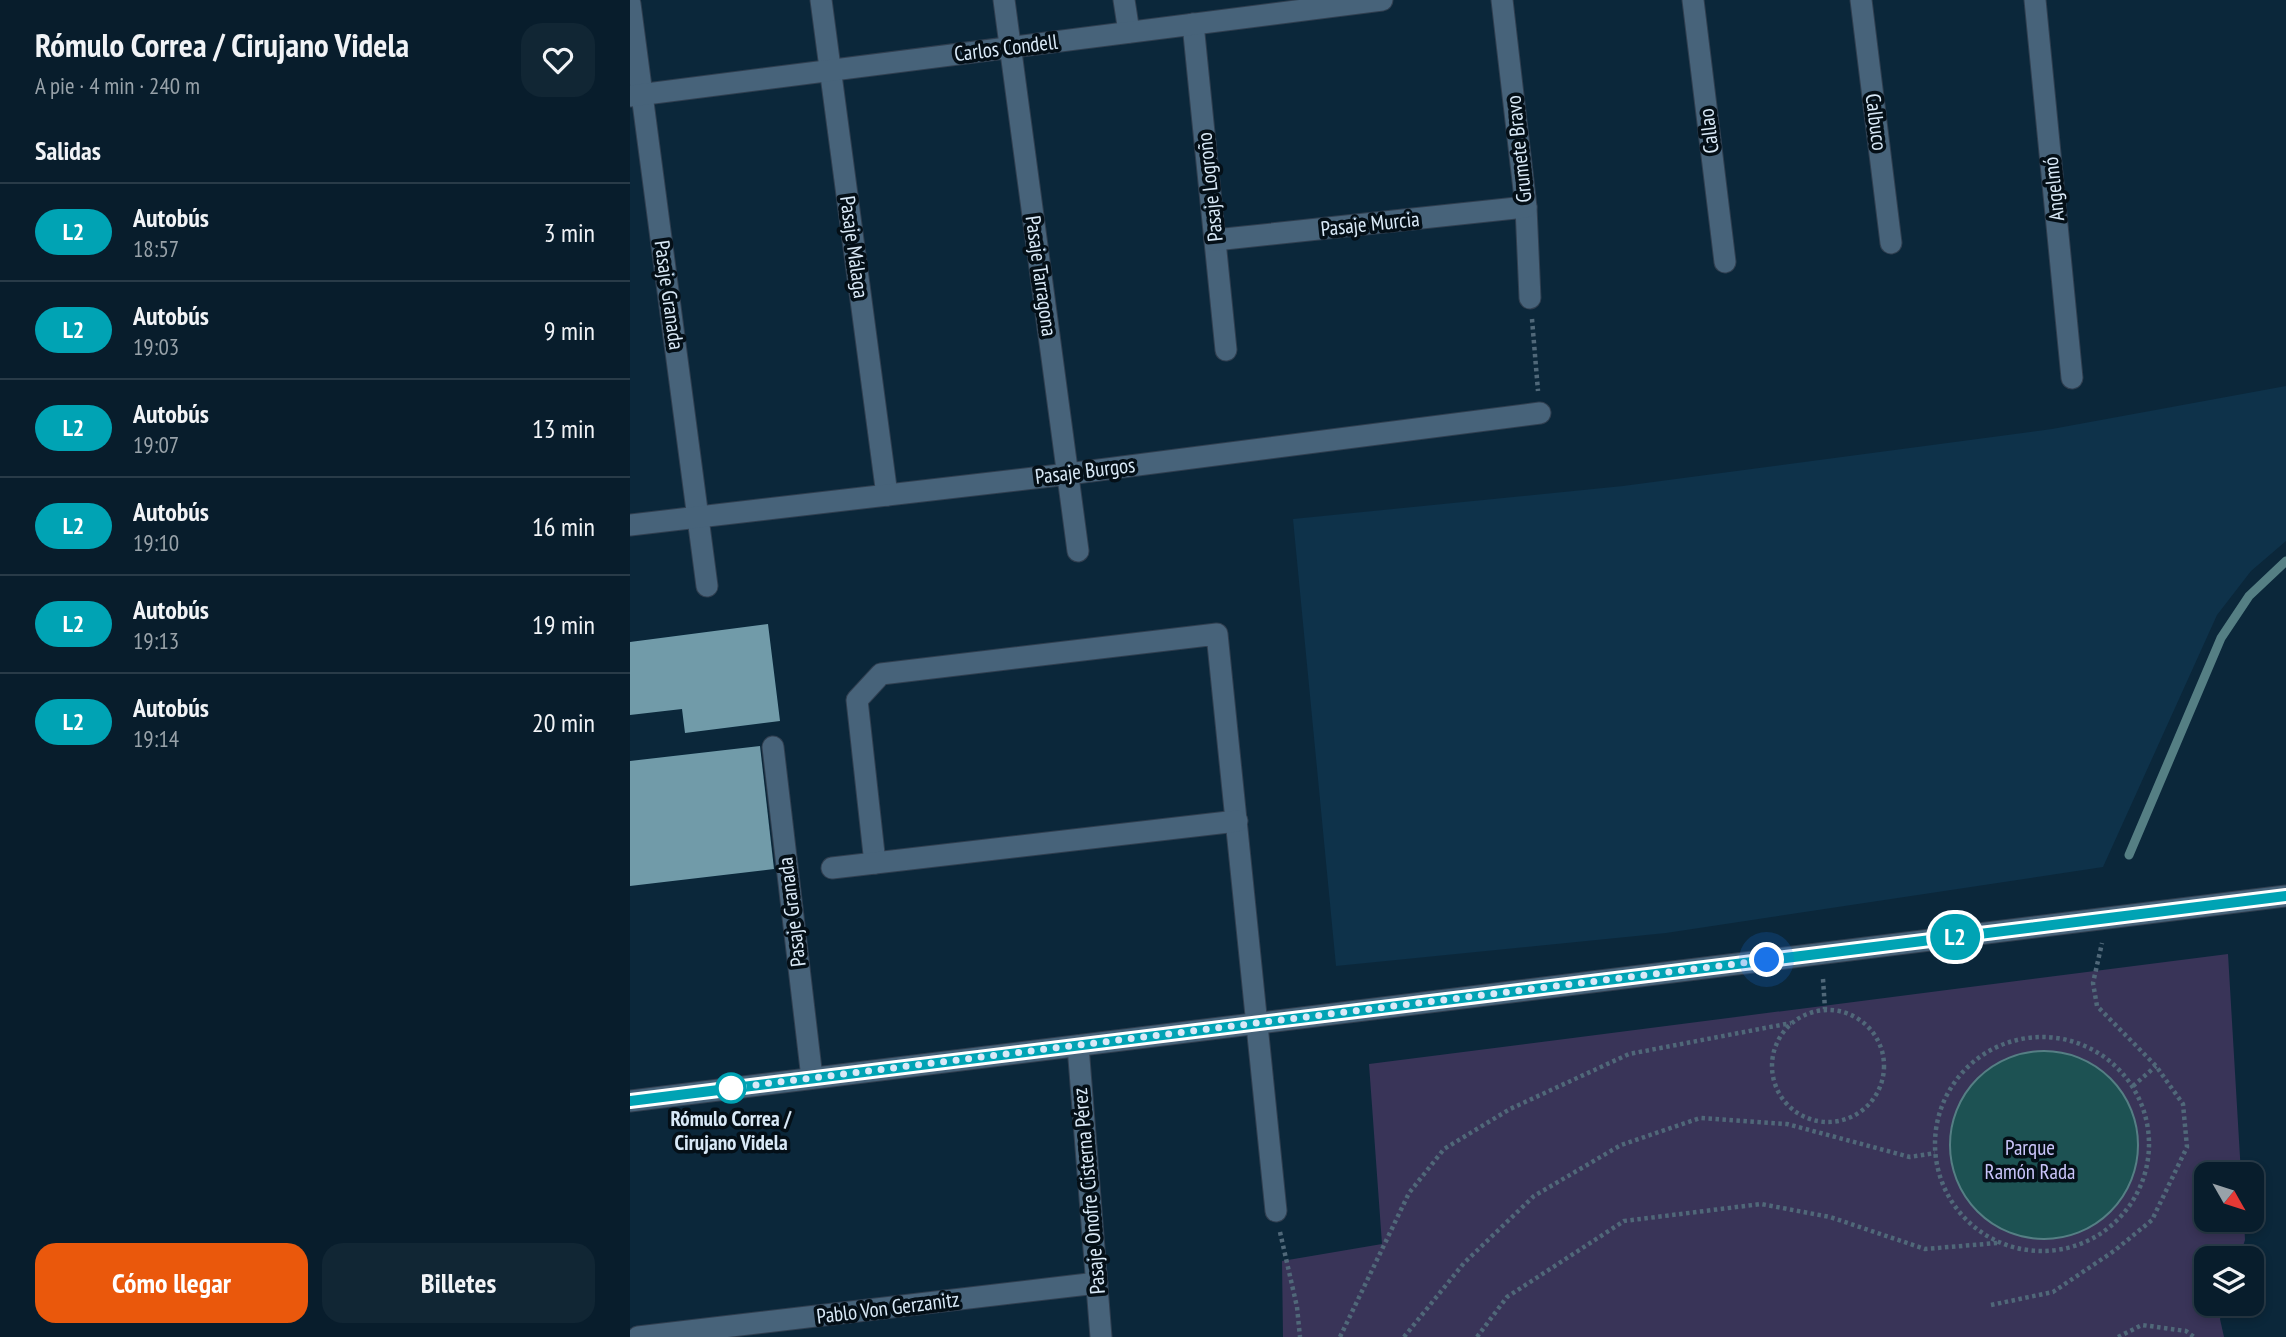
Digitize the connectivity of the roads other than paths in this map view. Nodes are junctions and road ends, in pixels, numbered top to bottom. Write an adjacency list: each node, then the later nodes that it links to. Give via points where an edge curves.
1 (821, 0): 14 (street, Pasaje Málaga)
2 (1004, 0): 13 (street, Pasaje Tarragona)
3 (1124, 0): 12 (street)
4 (1382, 0): 10 (street, Carlos Condell)
5 (1502, 0): 16 (street, Grumete Bravo)
6 (1693, 0): 19 (street, Callao)
7 (1861, 0): 18 (street, Calbuco)
8 (2035, 0): 22 (street, Angelmó)
9 (630, 4): 15 (street, Pasaje Granada)
10 (1313, 4): 11 (street, Carlos Condell)
11 (1193, 24): 12 (street, Carlos Condell); 17 (street, Pasaje Logroño)
12 (1129, 33): 13 (street, Carlos Condell)
13 (1011, 47): 14 (street, Carlos Condell); 24 (street, Pasaje Tarragona)
14 (831, 71): 15 (street, Carlos Condell); 25 (street, Pasaje Málaga)
15 (636, 96): 26 (street, Pasaje Granada)
16 (1526, 207): 17 (street, Pasaje Murcia); 20 (street, Grumete Bravo)
17 (1215, 240): 21 (street, Pasaje Logroño)
18 (1891, 243)
19 (1725, 262)
20 (1530, 298)
21 (1226, 350)
22 (2072, 378)
23 (1540, 413): 24 (street, Pasaje Burgos)
24 (1068, 474): 25 (street, Pasaje Burgos); 28 (street, Pasaje Tarragona)
25 (887, 495): 26 (street, Pasaje Burgos)
26 (698, 517): 27 (street, Pasaje Burgos); 29 (street, Pasaje Granada)
27 (630, 525)
28 (1078, 551)
29 (707, 586)
30 (773, 747): 37 (street, Pasaje Granada)
31 (1237, 821): 32 (street); 32 (street, via 1217,634 881,674 857,700); 35 (street)
32 (875, 863): 33 (street)
33 (832, 868)
34 (2286, 896): 35 (street)
35 (1259, 1023): 36 (street); 39 (street)
36 (1078, 1046): 37 (street); 40 (street, Pasaje Onofre Cisterna Pérez)
37 (812, 1078): 38 (street)
38 (630, 1101)
39 (1276, 1211)
40 (1097, 1283): 41 (street, Pablo Von Gerzanitz); 42 (street, Pasaje Onofre Cisterna Pérez)
41 (638, 1337)
42 (1101, 1337)

